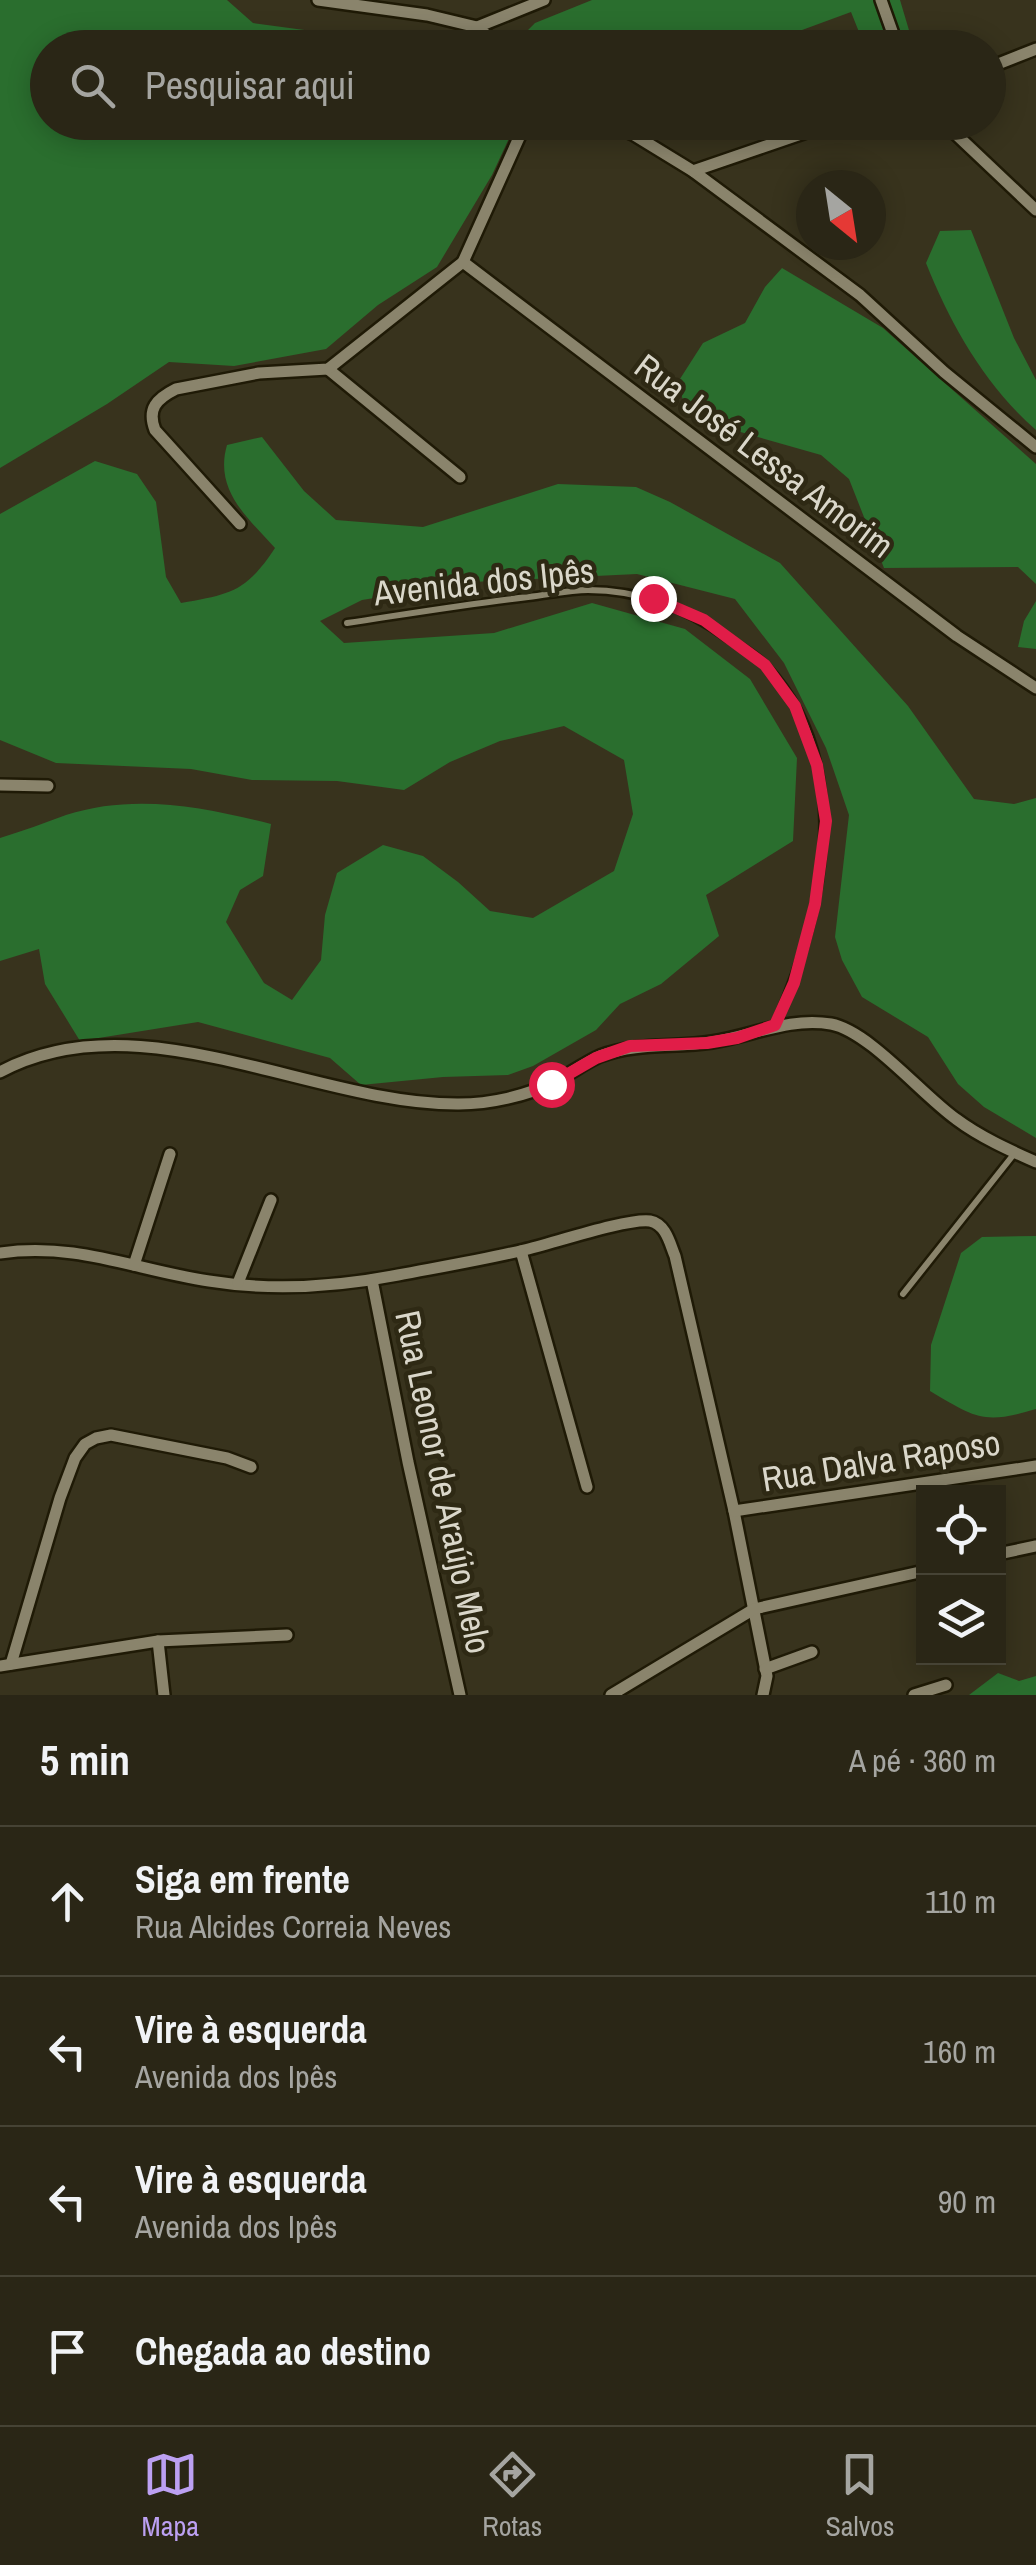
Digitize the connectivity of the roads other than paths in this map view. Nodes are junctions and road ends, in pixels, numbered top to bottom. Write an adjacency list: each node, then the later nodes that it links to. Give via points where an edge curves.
1 (318, 0): 4 (street)
2 (544, 0): 4 (street)
3 (881, 0): 6 (street)
4 (477, 26): 5 (street)
5 (482, 30)
6 (892, 30)
7 (1036, 50): 8 (street)
8 (1006, 61)
9 (518, 140): 15 (street)
10 (641, 140): 13 (street)
11 (785, 140): 13 (street)
12 (963, 140): 14 (street)
13 (694, 172): 17 (street, via 860,295)
14 (1036, 210)
15 (463, 262): 16 (street); 21 (street, Rua José Lessa Amorim, via 957,636)
16 (328, 368): 18 (street); 19 (street, via 176,389 152,407 156,430)
17 (1036, 447)
18 (460, 477)
19 (240, 524)
20 (347, 622): 24 (lane, Avenida dos Ipês, via 589,590 653,598 704,620 765,665 795,706 817,765 826,821 815,904)
21 (1036, 688)
22 (0, 785): 23 (street)
23 (48, 786)
24 (775, 1025): 25 (street, via 707,1043 630,1046 551,1084 458,1104 386,1097 176,1050 68,1051); 26 (street, via 832,1024 856,1034 957,1120)
25 (0, 1072)
26 (1015, 1153): 28 (street); 35 (lane)
27 (170, 1154): 32 (street)
28 (1036, 1162)
29 (271, 1200): 34 (street)
30 (521, 1251): 33 (street); 38 (street); 39 (street, via 650,1221 666,1233)
31 (0, 1253): 32 (street, via 36,1248)
32 (134, 1265): 34 (street)
33 (372, 1280): 34 (street, via 297,1288); 51 (street, Rua Leonor de Araújo Melo)
34 (238, 1284)
35 (903, 1294)
36 (1036, 1466): 39 (street, Rua Dalva Raposo)
37 (251, 1467): 47 (street, via 111,1435 85,1444 60,1498)
38 (587, 1487)
39 (734, 1511): 43 (street)
40 (1036, 1546): 41 (street)
41 (1006, 1552)
42 (916, 1573): 43 (street)
43 (754, 1608): 48 (street); 52 (street)
44 (287, 1635): 45 (street)
45 (158, 1641): 47 (street); 50 (street)
46 (812, 1652): 48 (street)
47 (6, 1665)
48 (765, 1668): 53 (street)
49 (946, 1685): 54 (street)
50 (164, 1695)
51 (460, 1695)
52 (611, 1695)
53 (763, 1695)
54 (914, 1695)

